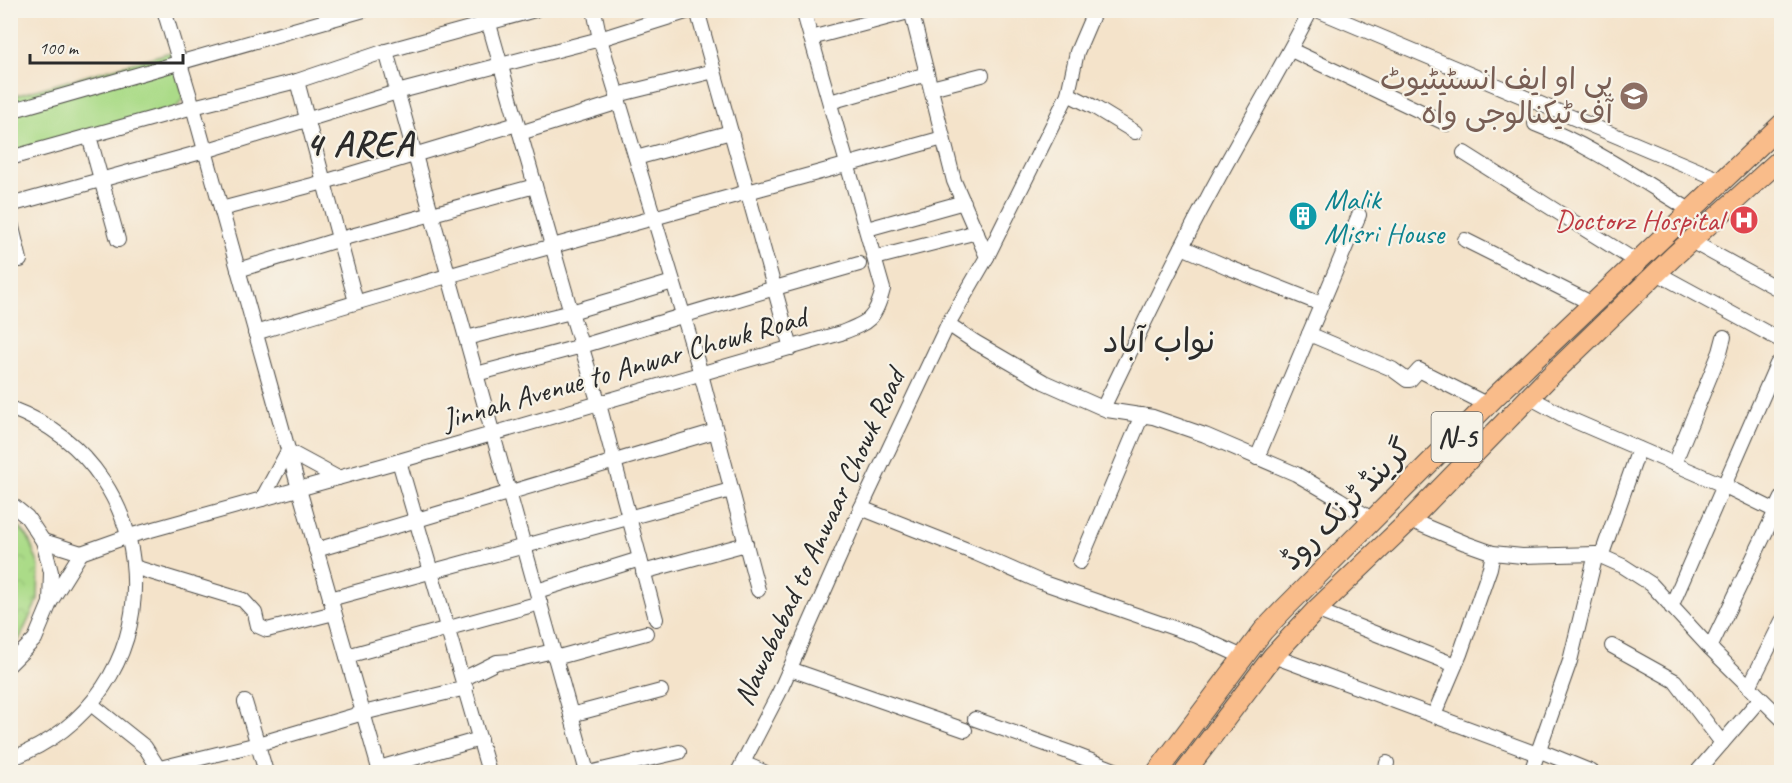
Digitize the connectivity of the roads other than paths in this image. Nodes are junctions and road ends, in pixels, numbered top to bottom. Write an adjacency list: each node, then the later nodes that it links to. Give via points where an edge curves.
1 (164, 10): 17 (street)
2 (364, 10): 17 (street)
3 (535, 10): 12 (street)
4 (594, 10): 14 (street)
5 (692, 10): 14 (street)
6 (697, 10): 19 (street)
7 (803, 10): 13 (street, Jinnah Avenue to Anwar Chowk Road)
8 (1095, 10): 25 (street, Nawababad to Anwaar Chowk Road, via 1077,52)
9 (1311, 10): 15 (street)
10 (1317, 10): 47 (street)
11 (913, 11): 13 (street); 20 (street)
12 (487, 17): 16 (street); 18 (street)
13 (811, 38): 27 (street, Jinnah Avenue to Anwar Chowk Road)
14 (600, 39): 18 (street); 26 (street)
15 (1291, 50): 31 (street); 66 (street)
16 (386, 51): 22 (street); 24 (street)
17 (180, 62): 28 (street); 29 (street)
18 (500, 64): 24 (street); 34 (street)
19 (714, 71): 26 (street); 35 (street)
20 (927, 74): 23 (street); 27 (street)
21 (982, 75): 23 (street)
22 (297, 81): 28 (street); 30 (street)
23 (931, 88): 38 (street)
24 (397, 92): 30 (street); 41 (street)
25 (1068, 94): 36 (street); 67 (street, Nawababad to Anwaar Chowk Road)
26 (618, 99): 34 (street); 43 (street)
27 (830, 102): 45 (street, Jinnah Avenue to Anwar Chowk Road)
28 (193, 107): 37 (street); 39 (street)
29 (10, 111)
30 (308, 119): 39 (street); 48 (street)
31 (1447, 124)
32 (1535, 124): 54 (street, via 1589,149)
33 (1782, 124): 47 (highway, گرینڈ ٹرنک روڈ / N-5)
34 (518, 128): 41 (street); 49 (street)
35 (731, 132): 43 (street); 50 (street)
36 (1135, 132)
37 (89, 136): 42 (street); 46 (street)
38 (943, 138): 45 (street); 51 (street)
39 (205, 151): 46 (street); 53 (street)
40 (1464, 153): 70 (street)
41 (414, 154): 48 (street); 55 (street)
42 (10, 158)
43 (636, 158): 57 (street)
44 (1782, 158): 64 (highway, گرینڈ ٹرنک روڈ / N-5)
45 (848, 165): 50 (street); 59 (street, Jinnah Avenue to Anwar Chowk Road)
46 (101, 180): 52 (street); 62 (street)
47 (1721, 180): 54 (highway, گرینڈ ٹرنک روڈ / N-5)
48 (324, 182): 53 (street); 61 (street)
49 (535, 186): 55 (street); 65 (street)
50 (748, 193): 57 (street); 76 (street)
51 (964, 202): 59 (street); 60 (street)
52 (10, 205)
53 (221, 209): 72 (street)
54 (1690, 210): 70 (highway, گرینڈ ٹرنک روڈ / N-5)
55 (432, 216): 61 (street); 74 (street)
56 (1359, 216): 79 (street)
57 (653, 217): 65 (street); 75 (street)
58 (10, 219): 69 (street)
59 (867, 229): 68 (street, Jinnah Avenue to Anwar Chowk Road)
60 (977, 232): 67 (street); 68 (street)
61 (340, 239): 72 (street); 78 (street)
62 (118, 240)
63 (1465, 240): 80 (street)
64 (1691, 241): 73 (highway, گرینڈ ٹرنک روڈ / N-5); 77 (street)
65 (552, 247): 74 (street); 81 (street)
66 (1182, 247): 79 (street); 98 (street)
67 (987, 257): 83 (street, Nawababad to Anwaar Chowk Road)
68 (875, 258): 90 (street, Jinnah Avenue to Anwar Chowk Road, via 883,289 878,308 865,323)
69 (20, 260)
70 (1637, 262): 80 (highway, گرینڈ ٹرنک روڈ / N-5)
71 (859, 264): 76 (street)
72 (238, 270): 84 (street)
73 (1657, 273): 88 (street); 94 (highway, گرینڈ ٹرنک روڈ / N-5)
74 (448, 276): 78 (street); 87 (street)
75 (673, 282): 81 (street); 82 (street)
76 (774, 288): 82 (street); 90 (street)
77 (1782, 291)
78 (356, 302): 84 (street)
79 (1321, 304): 85 (street)
80 (1593, 304): 96 (highway, گرینڈ ٹرنک روڈ / N-5)
81 (571, 312): 87 (street); 89 (street)
82 (683, 316): 89 (street); 93 (street)
83 (948, 324): 98 (street, via 1044,382); 115 (street, Nawababad to Anwaar Chowk Road)
84 (255, 333): 103 (street)
85 (1309, 334): 96 (street, via 1392,369 1407,380 1419,370); 104 (street)
86 (1724, 337): 107 (street)
87 (466, 338): 92 (street)
88 (1782, 340)
89 (582, 346): 92 (street); 95 (street)
90 (792, 348): 93 (street, Jinnah Avenue to Anwar Chowk Road)
91 (1777, 364): 109 (street)
92 (476, 374): 101 (street)
93 (701, 375): 95 (street, Jinnah Avenue to Anwar Chowk Road); 100 (street)
94 (1529, 398): 102 (street); 120 (highway, گرینڈ ٹرنک روڈ / N-5)
95 (599, 404): 101 (street, Jinnah Avenue to Anwar Chowk Road); 106 (street)
96 (1488, 405): 119 (highway, گرینڈ ٹرنک روڈ / N-5)
97 (10, 408): 121 (street, via 64,437 86,458 105,481)
98 (1103, 408): 99 (street)
99 (1142, 415): 104 (street); 129 (street)
100 (716, 431): 106 (street); 111 (street)
101 (492, 433): 105 (street, Jinnah Avenue to Anwar Chowk Road); 112 (street)
102 (1639, 449): 107 (street); 128 (street)
103 (288, 451): 108 (street); 110 (street); 113 (street)
104 (1257, 458): 119 (street, via 1296,474)
105 (399, 461): 108 (street, Jinnah Avenue to Anwar Chowk Road); 118 (street)
106 (614, 461): 112 (street); 117 (street)
107 (1674, 464): 109 (street)
108 (338, 478): 110 (street, Jinnah Avenue to Anwar Chowk Road)
109 (1723, 485): 116 (street); 137 (street)
110 (299, 489): 113 (street, Jinnah Avenue to Anwar Chowk Road); 125 (street)
111 (731, 490): 117 (street); 123 (street)
112 (509, 493): 118 (street); 124 (street)
113 (262, 499): 121 (street, Jinnah Avenue to Anwar Chowk Road)
114 (10, 503): 122 (street, via 27,517)
115 (861, 508): 149 (street, via 1041,582 1197,636); 152 (street, Nawababad to Anwaar Chowk Road)
116 (1780, 508): 145 (street)
117 (629, 518): 124 (street); 130 (street)
118 (416, 520): 125 (street); 132 (street)
119 (1373, 520): 149 (highway, گرینڈ ٹرنک روڈ / N-5, via 1263,631)
120 (1410, 520): 127 (street); 138 (highway, گرینڈ ٹرنک روڈ / N-5)
121 (129, 536): 126 (street, Jinnah Avenue to Anwar Chowk Road); 131 (street)
122 (43, 541): 126 (street); 135 (street, via 51,572)
123 (746, 544): 130 (street); 133 (street)
124 (524, 546): 132 (street); 134 (street)
125 (316, 550): 136 (street)
126 (81, 553): 135 (street)
127 (1493, 553): 128 (street); 151 (street)
128 (1598, 555): 137 (street, via 1651,584); 169 (street, via 1570,661)
129 (1080, 562)
130 (641, 566): 134 (street); 139 (street)
131 (134, 567): 136 (street, via 243,600 255,613 258,626 267,630); 158 (street, via 135,592 126,640 110,677)
132 (431, 572): 136 (street); 141 (street)
133 (758, 590)
134 (538, 597): 141 (street); 146 (street)
135 (50, 603): 150 (street, via 35,639)
136 (332, 606): 147 (street)
137 (1671, 607): 145 (street)
138 (1316, 610): 148 (highway, گرینڈ ٹرنک روڈ / N-5); 151 (street)
139 (656, 619)
140 (1782, 621): 143 (street)
141 (448, 628): 147 (street); 153 (street)
142 (646, 633): 146 (street)
143 (1776, 644): 154 (street)
144 (1612, 646): 166 (street, via 1675,681)
145 (1710, 648): 154 (street)
146 (554, 654): 153 (street, via 497,662); 160 (street)
147 (347, 656): 159 (street)
148 (1273, 656): 161 (street); 182 (highway, گرینڈ ٹرنک روڈ / N-5)
149 (1243, 657): 181 (highway, گرینڈ ٹرنک روڈ / N-5)
150 (10, 664)
151 (1455, 665): 161 (street)
152 (790, 669): 164 (street); 172 (street, Nawababad to Anwaar Chowk Road)
153 (464, 684): 159 (street); 165 (street)
154 (1749, 687): 156 (street)
155 (661, 691): 160 (street)
156 (1760, 699): 163 (street); 166 (street)
157 (245, 702): 167 (street)
158 (91, 704): 170 (street, via 50,740); 171 (street, via 145,747)
159 (363, 713): 167 (street); 173 (street)
160 (571, 715): 177 (street)
161 (1434, 715): 169 (street)
162 (975, 719): 180 (street)
163 (1782, 720)
164 (965, 730)
165 (480, 739): 173 (street); 176 (street)
166 (1722, 743): 185 (street)
167 (258, 744): 171 (street); 175 (street)
168 (679, 752): 178 (street)
169 (1538, 752): 183 (street); 184 (street)
170 (10, 759)
171 (159, 768): 174 (street)
172 (741, 768): 179 (street)
173 (380, 770)
174 (145, 772)
175 (266, 772)
176 (489, 772)
177 (587, 772)
178 (593, 772)
179 (764, 772)
180 (1120, 772)
181 (1157, 772)
182 (1185, 772)
183 (1530, 772)
184 (1592, 772)
185 (1697, 772)

